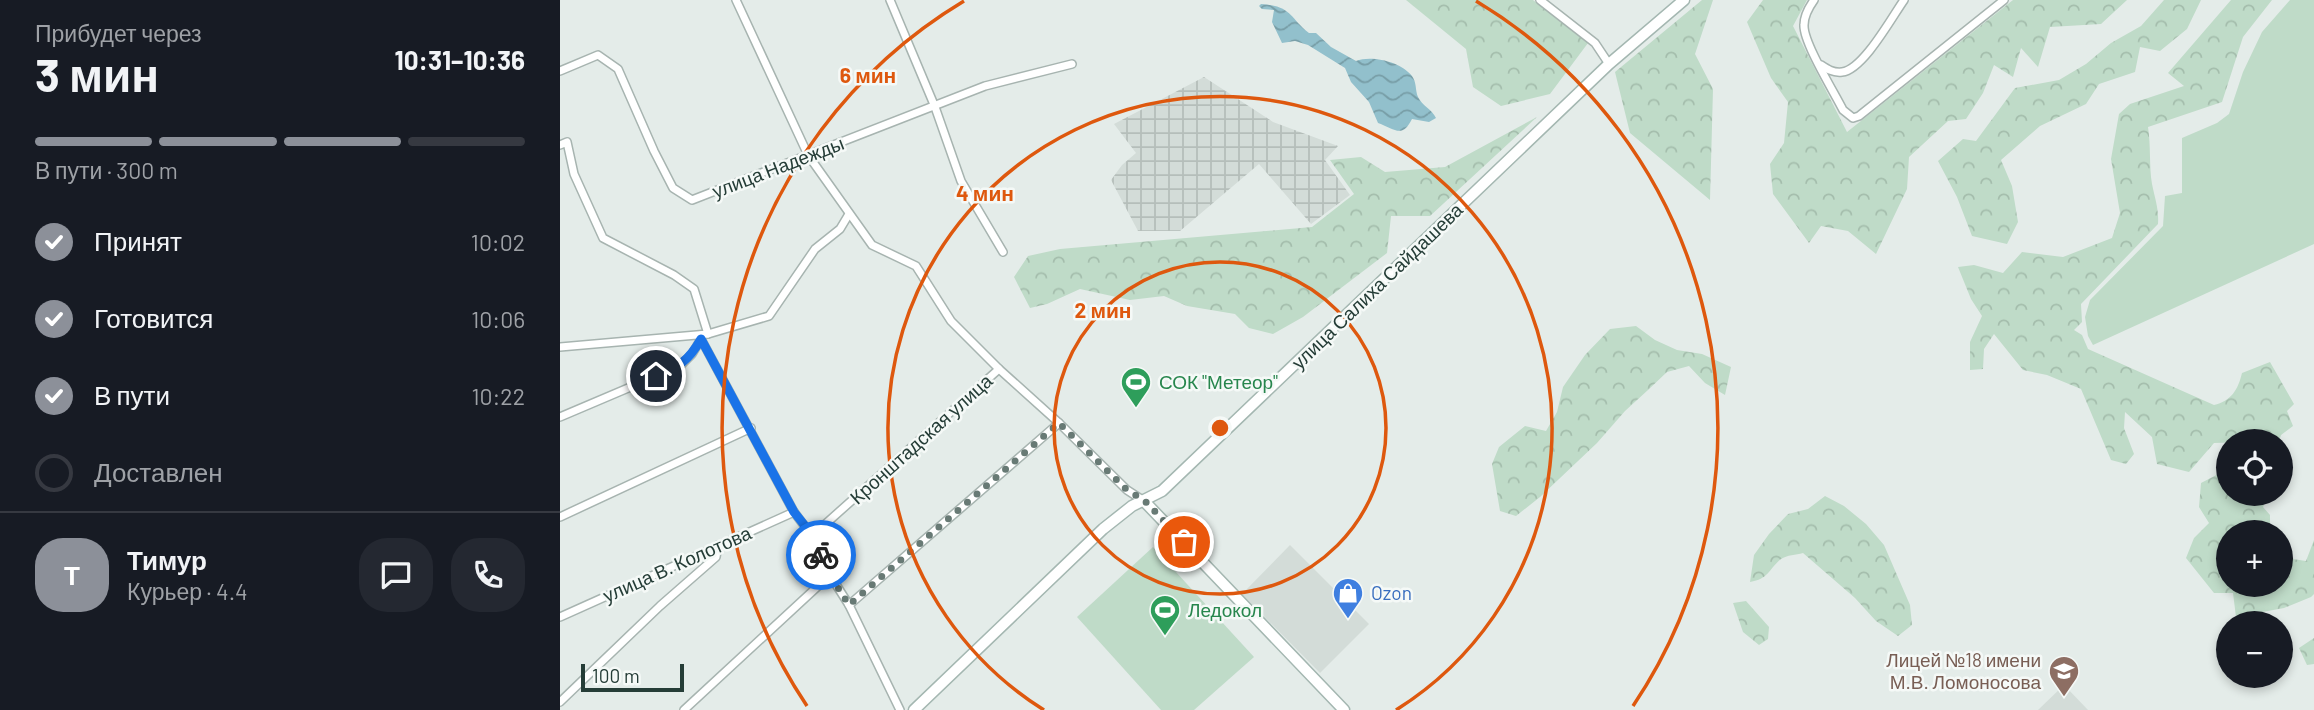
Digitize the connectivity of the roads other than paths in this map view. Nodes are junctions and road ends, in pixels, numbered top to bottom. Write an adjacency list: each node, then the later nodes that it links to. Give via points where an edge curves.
1 (736, 0): 14 (street)
2 (891, 0): 12 (street)
3 (1540, 0): 10 (street, via 1595,43)
4 (1684, 0): 10 (street, улица Салиха Сайдашева)
5 (1814, 0): 9 (street, via 1803,28)
6 (1904, 0): 9 (street, via 1864,57 1850,69 1831,71)
7 (2004, 0): 9 (street, via 1859,116 1849,116 1843,110)
8 (1072, 64): 12 (street, улица Надежды, via 985,86)
9 (1820, 64)
10 (1609, 65): 23 (street, улица Салиха Сайдашева, via 1162,491)
11 (560, 71): 14 (street, улица Надежды, via 598,55 618,69 673,188 692,200)
12 (935, 107): 14 (street, улица Надежды); 16 (street, via 961,181)
13 (560, 145): 17 (street, via 567,142 574,173 603,237 694,289)
14 (808, 155): 15 (street)
15 (849, 214): 17 (street, via 841,229 815,249 769,316); 19 (street, via 872,245 916,266 951,321)
16 (1003, 252)
17 (703, 336): 18 (street); 20 (street, via 680,366); 22 (street)
18 (560, 347)
19 (999, 369): 21 (street); 26 (street, Кронштадская улица)
20 (560, 417)
21 (1059, 423): 23 (street, via 1127,490); 29 (street)
22 (751, 428): 24 (street); 25 (street)
23 (1144, 500): 34 (street, улица Салиха Сайдашева, via 1103,529); 35 (street)
24 (794, 512): 26 (street); 27 (street, улица В. Колотова)
25 (560, 517)
26 (813, 536): 28 (street)
27 (718, 545): 30 (street, улица В. Колотова); 31 (street, via 716,557)
28 (830, 575): 29 (street); 32 (street)
29 (849, 605): 33 (street)
30 (560, 617)
31 (560, 702)
32 (684, 710)
33 (900, 710)
34 (914, 710)
35 (1344, 710)

